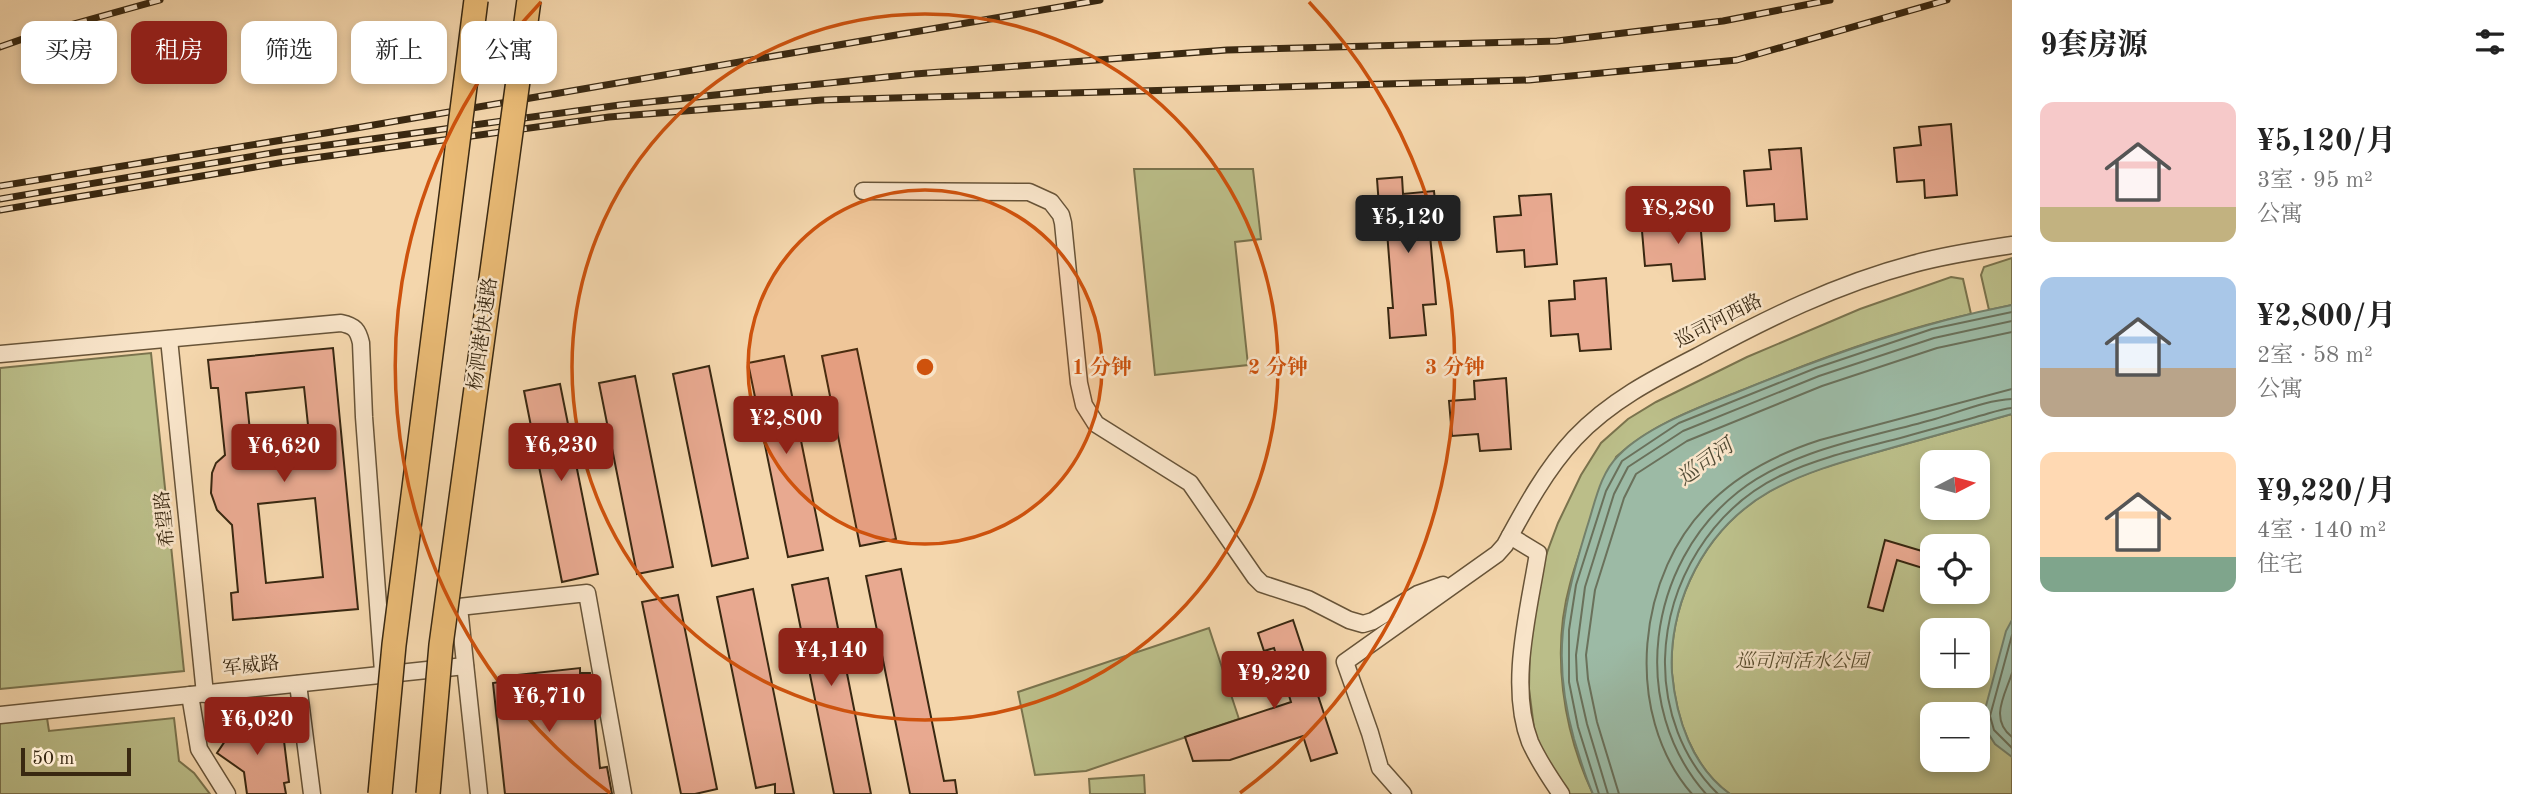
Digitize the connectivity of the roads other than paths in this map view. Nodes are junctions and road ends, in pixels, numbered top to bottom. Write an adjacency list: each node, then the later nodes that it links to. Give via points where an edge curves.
1 (476, 0): 16 (highway, bridge, via 394,645)
2 (529, 0): 17 (highway, 杨泗港快速路, bridge, via 441,645)
3 (863, 191): 8 (street, via 1022,191 1051,202 1063,223 1081,397 1090,417 1190,483 1262,584 1363,624 1418,594)
4 (2012, 245): 7 (street, 巡司河西路, via 1913,264 1850,284 1726,340 1633,390 1574,439)
5 (169, 340): 6 (street); 10 (street, via 341,323 359,332); 12 (street, 希望路)
6 (0, 354)
7 (1510, 536): 8 (street, 巡司河西路, via 1497,554); 21 (street, via 1538,553 1521,669 1522,707 1530,742)
8 (1465, 576): 20 (street, via 1345,662 1380,768)
9 (465, 666): 10 (street, 军威路); 18 (street); 19 (street, via 458,607 587,593)
10 (383, 674): 11 (street, 军威路)
11 (298, 684): 12 (street, 军威路); 15 (street)
12 (198, 694): 13 (street, 军威路); 14 (street, 希望路, via 199,748)
13 (0, 715)
14 (227, 794)
15 (312, 794)
16 (380, 794)
17 (428, 794)
18 (479, 794)
19 (623, 794)
20 (1403, 794)
21 (1561, 794)

